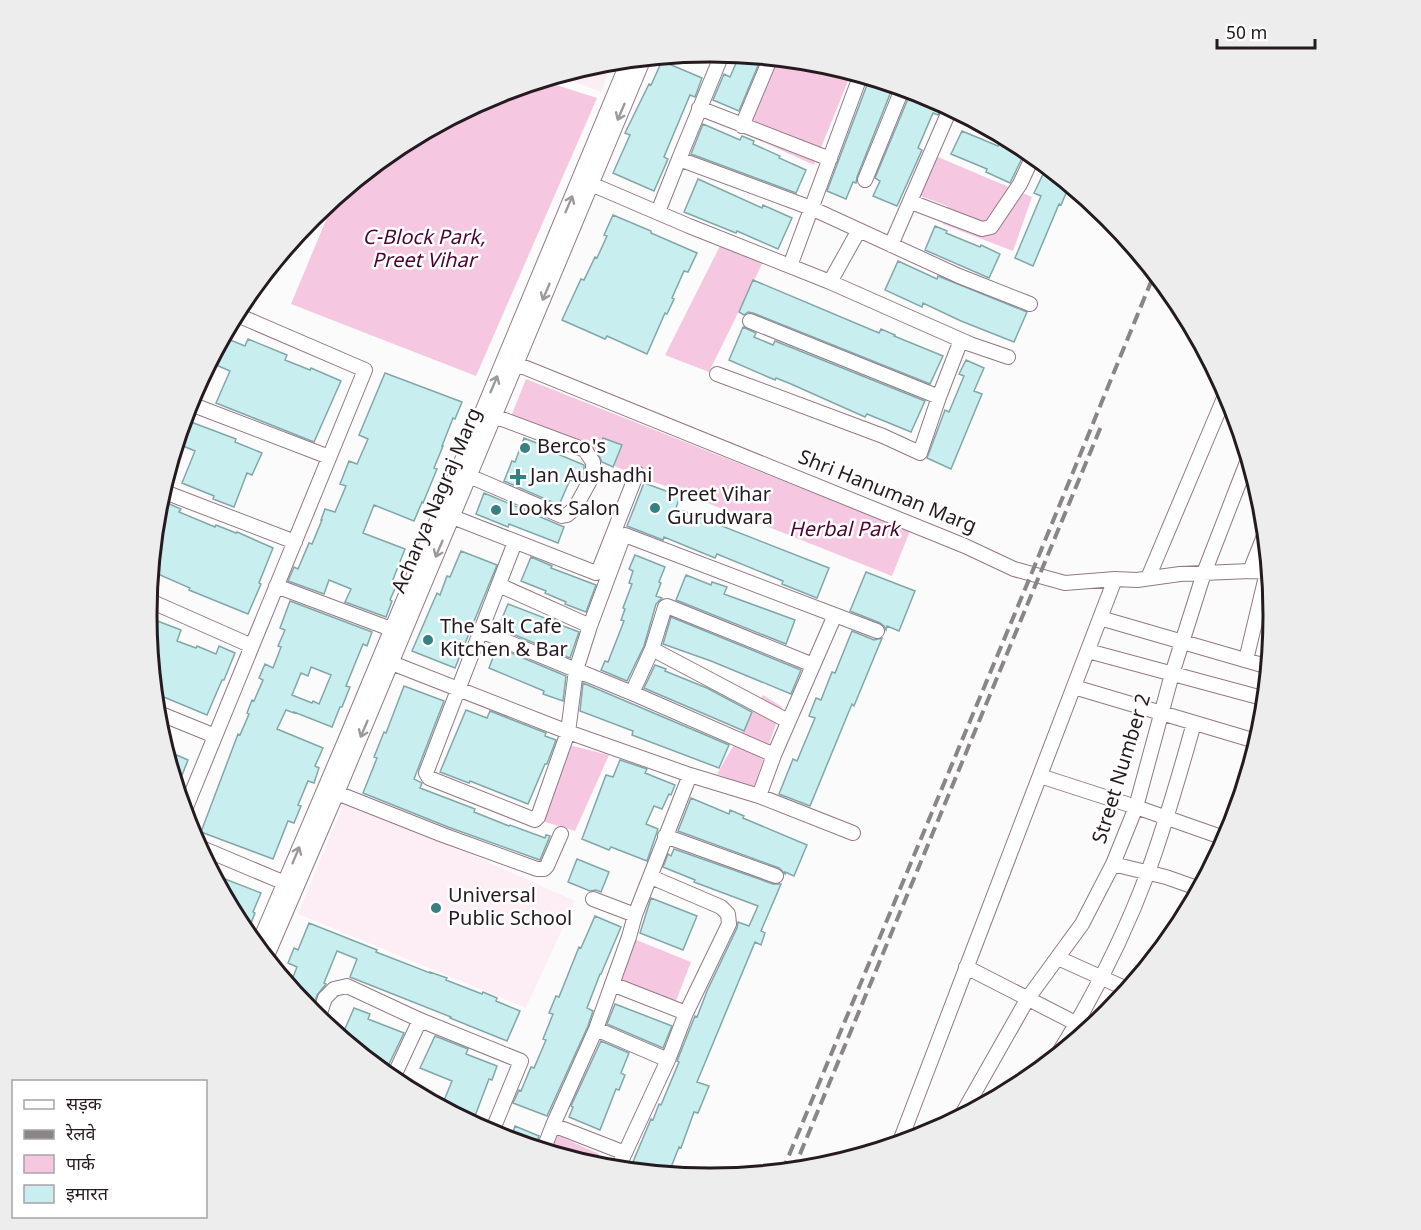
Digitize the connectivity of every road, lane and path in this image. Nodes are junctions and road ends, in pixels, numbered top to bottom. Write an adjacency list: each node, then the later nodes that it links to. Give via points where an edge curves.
1 (719, 62): 7 (street)
2 (768, 65): 9 (street)
3 (640, 66): 14 (street, Acharya Nagraj Marg, one-way to 14)
4 (626, 68): 14 (street, Acharya Nagraj Marg)
5 (858, 81): 11 (street)
6 (900, 95): 13 (street)
7 (699, 108): 9 (street); 10 (street)
8 (947, 116): 15 (street)
9 (742, 126): 11 (street)
10 (679, 159): 16 (street); 17 (street)
11 (830, 159): 16 (street)
12 (1030, 163): 15 (street, via 991,227 982,229)
13 (865, 180)
14 (585, 182): 17 (street); 27 (street, Acharya Nagraj Marg)
15 (911, 202): 19 (street)
16 (811, 208): 18 (street); 20 (street)
17 (658, 212): 20 (street)
18 (859, 230): 19 (street); 21 (street)
19 (891, 245): 22 (street)
20 (790, 266): 21 (street)
21 (830, 282): 25 (street)
22 (1030, 304)
23 (243, 318): 33 (street, via 365,370)
24 (750, 321): 29 (street)
25 (962, 340): 26 (street); 29 (street)
26 (1008, 357)
27 (510, 362): 32 (street, Acharya Nagraj Marg); 38 (street, Acharya Nagraj Marg, one-way to 27); 46 (street, Shri Hanuman Marg, via 1014,569 1065,583)
28 (717, 374): 29 (street, via 920,453)
29 (939, 397)
30 (1222, 403): 45 (street)
31 (198, 407): 33 (street)
32 (494, 416): 36 (street, Acharya Nagraj Marg); 36 (street, via 585,450 593,462 593,475 575,508 562,516)
33 (329, 458): 39 (street)
34 (1244, 469): 44 (street, Street Number 2)
35 (637, 473): 40 (street, via 596,573)
36 (469, 476): 38 (street, Acharya Nagraj Marg)
37 (171, 494): 39 (street)
38 (447, 514): 40 (street); 54 (street, Acharya Nagraj Marg); 61 (street, Acharya Nagraj Marg, one-way to 61)
39 (294, 542): 48 (street)
40 (516, 542): 47 (street)
41 (1259, 547): 42 (street)
42 (1250, 571): 43 (street, Shri Hanuman Marg); 44 (street, Shri Hanuman Marg)
43 (1262, 572)
44 (1204, 573): 45 (street, Shri Hanuman Marg); 57 (street, Street Number 2)
45 (1148, 578): 46 (street, Shri Hanuman Marg)
46 (1115, 579): 52 (street)
47 (499, 585): 53 (street); 55 (street)
48 (276, 586): 54 (street); 58 (street)
49 (1263, 593): 62 (street)
50 (157, 604): 58 (street)
51 (835, 615): 53 (street, via 626,535); 56 (street); 63 (street)
52 (1100, 618): 57 (street); 60 (street)
53 (590, 626): 65 (street)
54 (391, 628): 61 (street, Acharya Nagraj Marg)
55 (481, 631): 65 (street); 68 (street)
56 (878, 631)
57 (1183, 642): 62 (street); 66 (street, Street Number 2)
58 (252, 646): 76 (street)
59 (652, 649): 63 (street, via 668,606); 69 (street); 73 (street)
60 (1088, 651): 66 (street); 67 (street)
61 (386, 660): 68 (street); 81 (street, Acharya Nagraj Marg, one-way to 81); 95 (street, Acharya Nagraj Marg, one-way to 61)
62 (1246, 660): 64 (street)
63 (813, 665): 73 (street)
64 (1261, 665)
65 (576, 670): 69 (street); 75 (street)
66 (1172, 674): 70 (street); 71 (street, Street Number 2)
67 (1074, 687): 71 (street); 80 (street)
68 (459, 688): 75 (street); 75 (street, via 426,771 429,778 536,820)
69 (632, 693): 78 (street)
70 (1257, 697)
71 (1161, 713): 74 (street); 84 (street, Street Number 2)
72 (167, 716): 76 (street)
73 (788, 721): 78 (street)
74 (1194, 723): 77 (street); 85 (street)
75 (568, 732): 79 (street)
76 (215, 736): 83 (street)
77 (1249, 739)
78 (774, 755): 82 (street)
79 (690, 776): 82 (street); 88 (street)
80 (1040, 776): 84 (street); 102 (street)
81 (337, 793): 87 (street, via 537,869 547,866); 95 (street, Acharya Nagraj Marg)
82 (759, 796): 86 (street)
83 (189, 800)
84 (1136, 807): 85 (street); 91 (street, Street Number 2)
85 (1167, 818): 89 (street); 92 (street)
86 (853, 833)
87 (561, 834)
88 (665, 836): 93 (street); 94 (street)
89 (1218, 836)
90 (210, 851): 95 (street)
91 (1113, 864): 92 (street); 101 (street, Street Number 2, via 1082,924)
92 (1148, 873): 96 (street); 103 (street)
93 (776, 876)
94 (651, 877): 98 (street); 108 (street, via 721,907 728,914 729,924)
95 (291, 885): 99 (street, Acharya Nagraj Marg); 100 (street, Acharya Nagraj Marg)
96 (1193, 887)
97 (593, 899): 98 (street)
98 (635, 915): 104 (street)
99 (261, 939)
100 (269, 949)
101 (1058, 958): 103 (street); 106 (street, Street Number 2)
102 (966, 967): 106 (street); 118 (street)
103 (1101, 977): 105 (street); 110 (street)
104 (612, 984): 108 (street); 112 (street)
105 (1121, 986)
106 (1028, 999): 111 (street); 115 (street, Street Number 2)
107 (321, 1008): 109 (street, via 329,993 347,986)
108 (686, 1012): 113 (street)
109 (420, 1020): 114 (street); 116 (street, via 521,1061)
110 (1085, 1022)
111 (1081, 1026)
112 (596, 1029): 113 (street); 117 (street)
113 (668, 1060): 120 (street)
114 (397, 1070)
115 (968, 1104)
116 (495, 1124)
117 (554, 1125): 119 (street); 120 (street)
118 (903, 1133)
119 (546, 1143)
120 (625, 1153): 121 (street)
121 (621, 1161)

